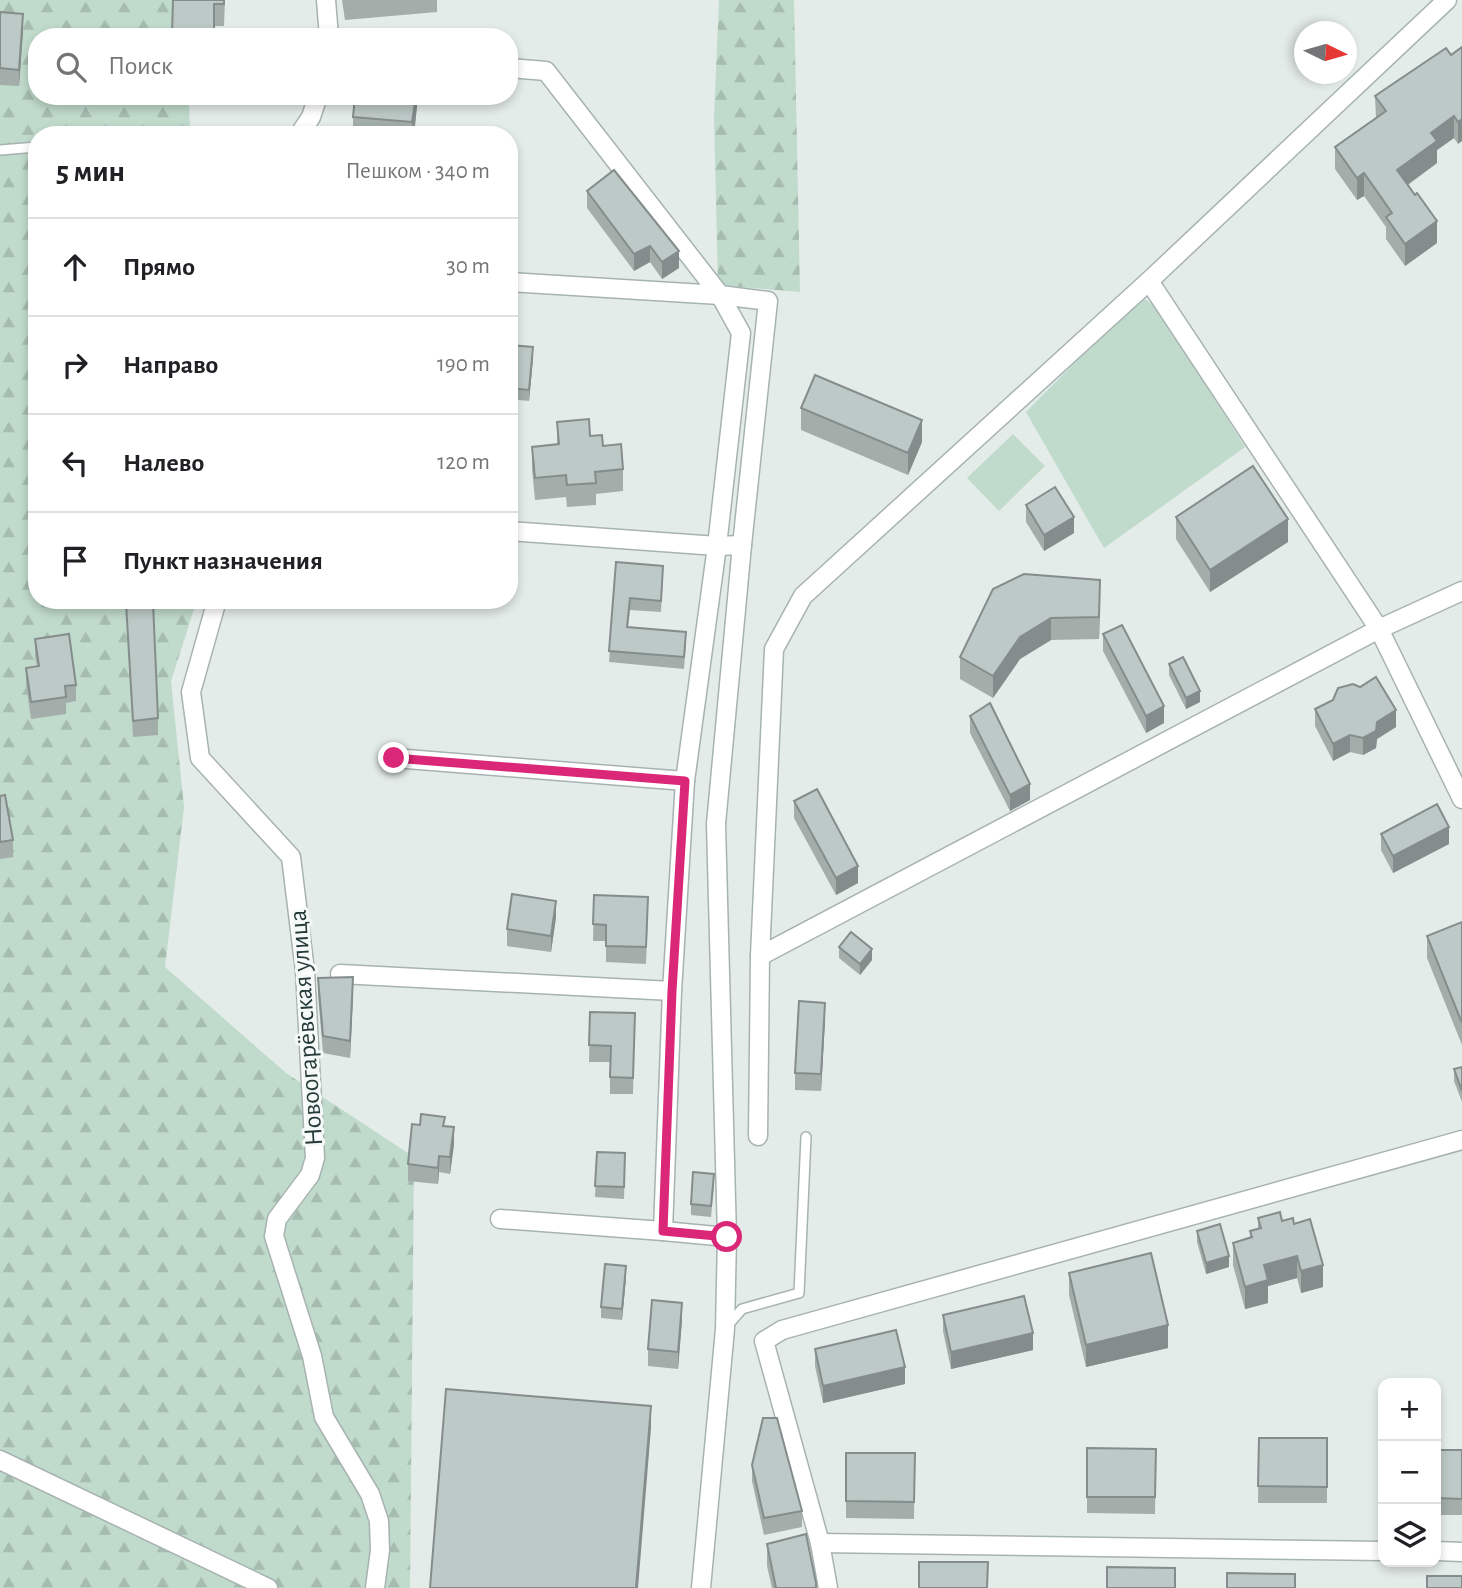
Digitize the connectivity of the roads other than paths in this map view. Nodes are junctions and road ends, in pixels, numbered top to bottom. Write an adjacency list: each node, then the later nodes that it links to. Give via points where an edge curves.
1 (326, 0): 3 (street)
2 (1447, 0): 9 (street)
3 (328, 28)
4 (518, 69): 11 (street, via 546,71)
5 (315, 105): 6 (street)
6 (305, 126)
7 (28, 148): 8 (lane)
8 (0, 150)
9 (1149, 281): 17 (street); 21 (street, via 803,596 774,649)
10 (518, 283): 11 (street)
11 (720, 295): 13 (street, via 768,301); 14 (street, via 741,333)
12 (518, 532): 14 (street)
13 (742, 545): 14 (street); 29 (street, via 716,824)
14 (717, 546): 19 (street)
15 (1462, 591): 17 (street)
16 (215, 609): 37 (street, Новоогарёвская улица, via 191,692 200,758 291,857 305,971 315,1158 310,1175 277,1219 274,1236 312,1356 324,1417 370,1494 379,1521)
17 (1379, 629): 20 (street); 21 (street)
18 (394, 758): 19 (street)
19 (685, 781): 23 (street)
20 (1462, 799)
21 (760, 956): 24 (street)
22 (340, 974): 23 (street)
23 (672, 991): 28 (street)
24 (758, 1136)
25 (806, 1136): 30 (lane, via 800,1293 742,1309)
26 (1462, 1140): 32 (street, via 782,1330 764,1341)
27 (500, 1219): 28 (street)
28 (663, 1231): 29 (street)
29 (727, 1237): 30 (street)
30 (725, 1329): 38 (street)
31 (0, 1460): 36 (street)
32 (820, 1543): 33 (street); 39 (street)
33 (1378, 1550)
34 (1441, 1551): 35 (street)
35 (1462, 1552)
36 (268, 1588)
37 (375, 1588)
38 (701, 1588)
39 (828, 1588)

